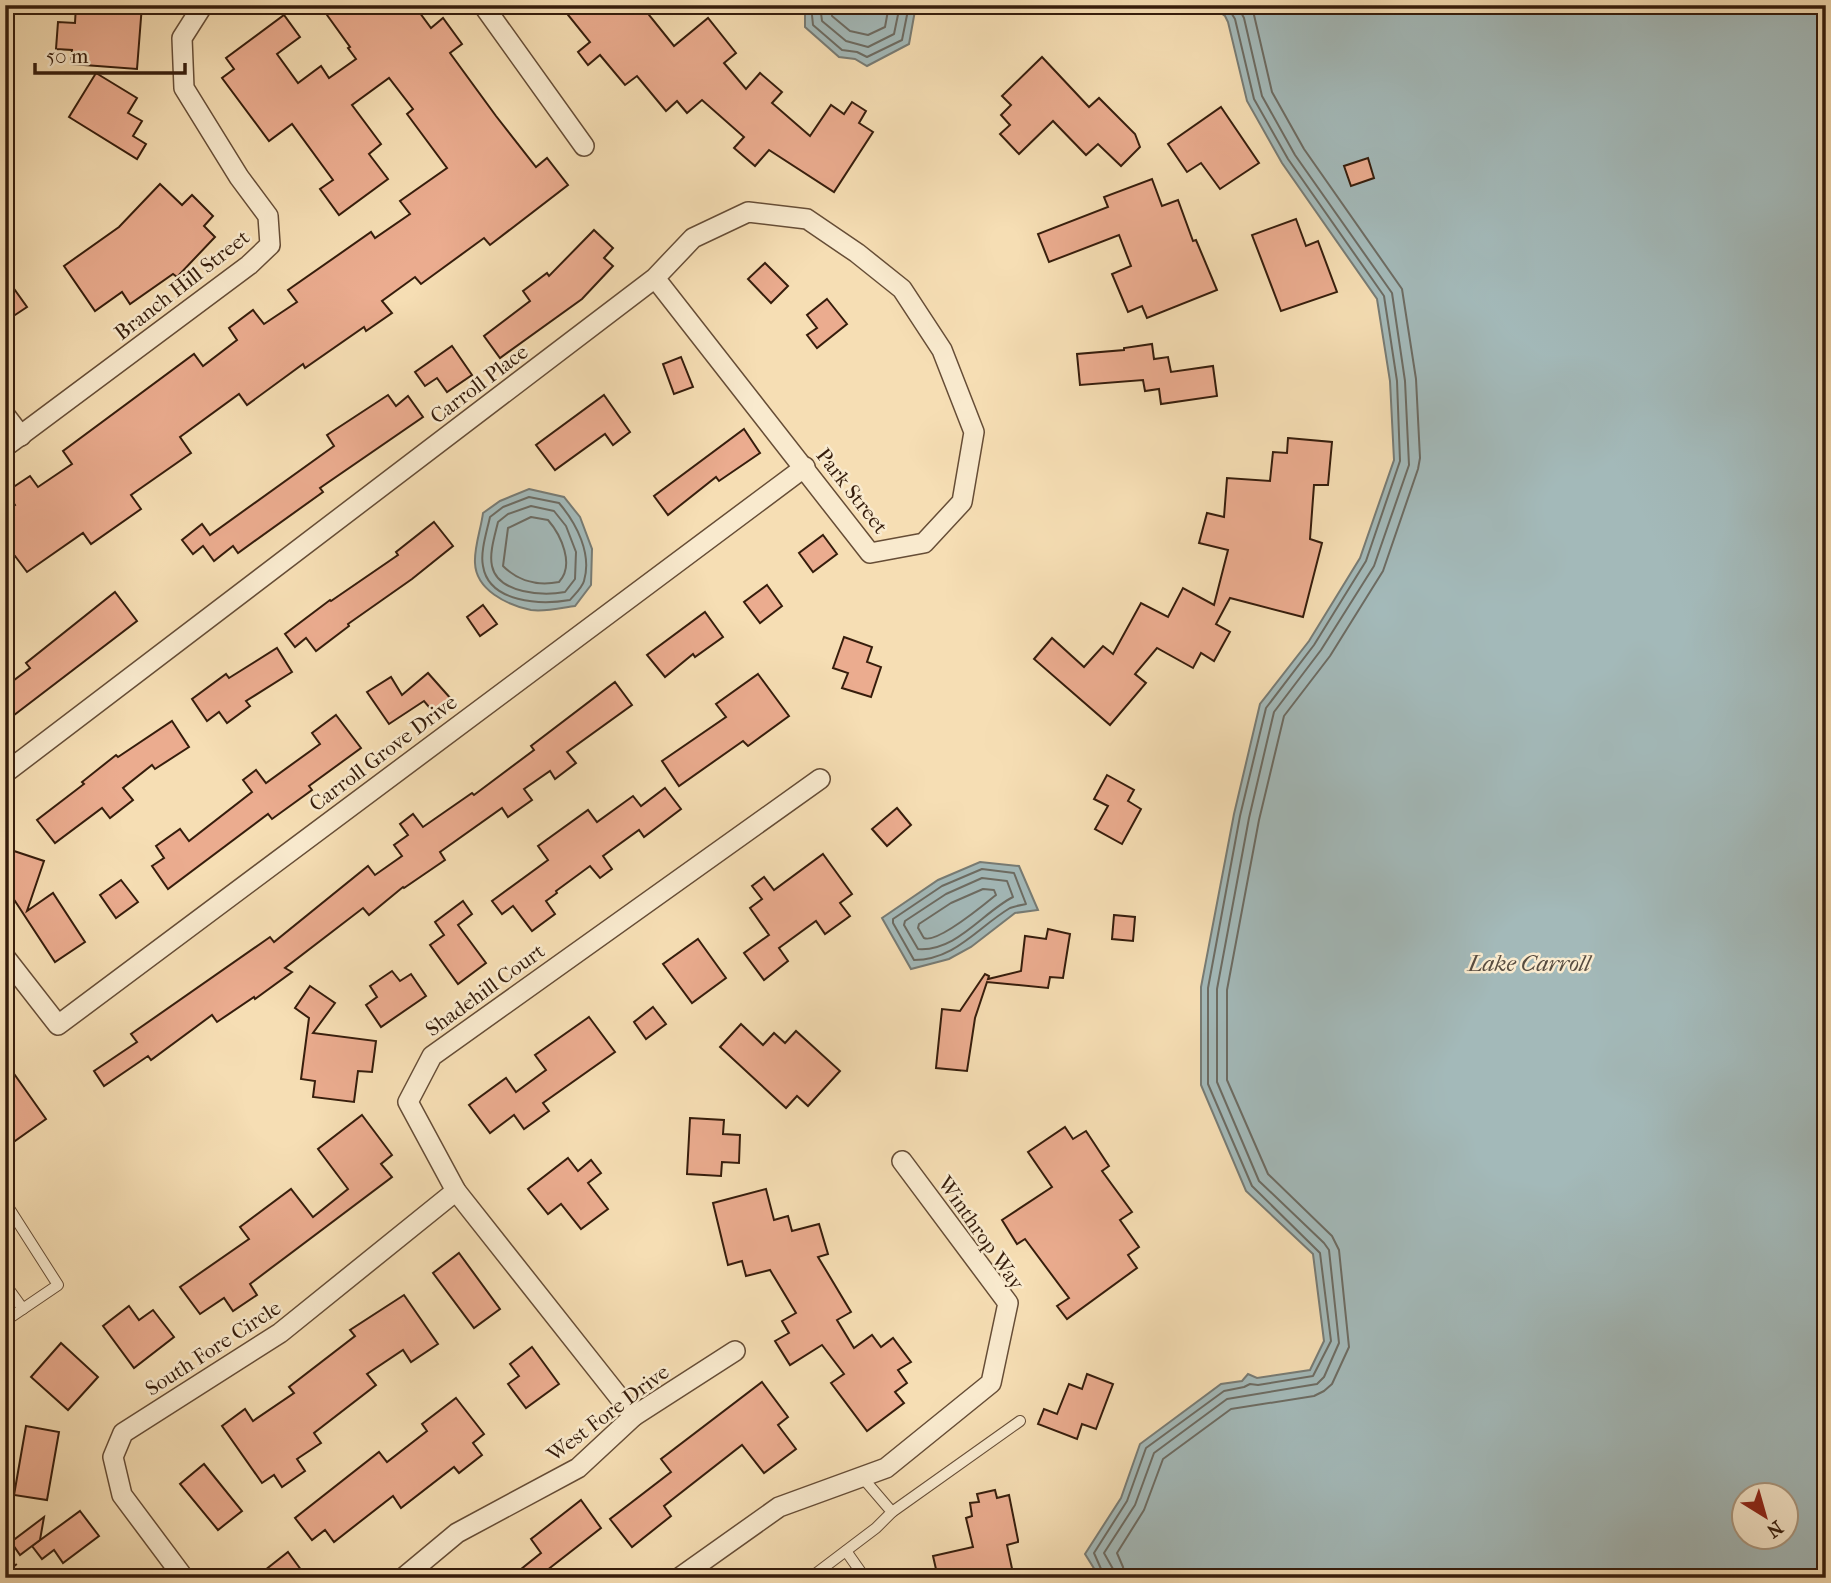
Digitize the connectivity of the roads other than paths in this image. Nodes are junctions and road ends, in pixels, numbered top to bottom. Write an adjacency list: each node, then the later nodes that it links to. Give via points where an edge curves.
1 (203, 5): 7 (street, Branch Hill Street, via 182,38 184,89 268,216 270,245)
2 (483, 5): 3 (street)
3 (584, 146)
4 (655, 278): 5 (street, Carroll Place, via 693,238 748,212 807,219 902,289 942,350); 8 (street, Park Street); 9 (street, Carroll Place)
5 (958, 390): 8 (street, Park Street, via 974,432 962,502 924,543 870,553)
6 (5, 415): 7 (street)
7 (13, 441)
8 (805, 467): 11 (street, Carroll Grove Drive, via 58,1025)
9 (5, 773)
10 (820, 779): 13 (street, Shadehill Court, via 432,1056 408,1102)
11 (5, 957)
12 (902, 1161): 21 (street, Winthrop Way, via 1008,1303 991,1383 886,1468)
13 (456, 1191): 19 (street, Shadehill Court); 24 (street, South Fore Circle, via 280,1333 123,1433 113,1457 122,1495)
14 (5, 1202): 16 (lane, via 58,1285)
15 (5, 1284): 16 (lane)
16 (23, 1309): 17 (lane)
17 (5, 1321)
18 (735, 1351): 19 (street, West Fore Drive)
19 (634, 1416): 25 (street, West Fore Drive, via 578,1468 457,1533)
20 (1020, 1421): 22 (lane)
21 (862, 1477): 22 (lane); 26 (street, Winthrop Way, via 779,1507)
22 (892, 1512): 23 (lane)
23 (846, 1551): 27 (lane); 28 (lane)
24 (184, 1578)
25 (403, 1578)
26 (679, 1578)
27 (810, 1578)
28 (865, 1578)

